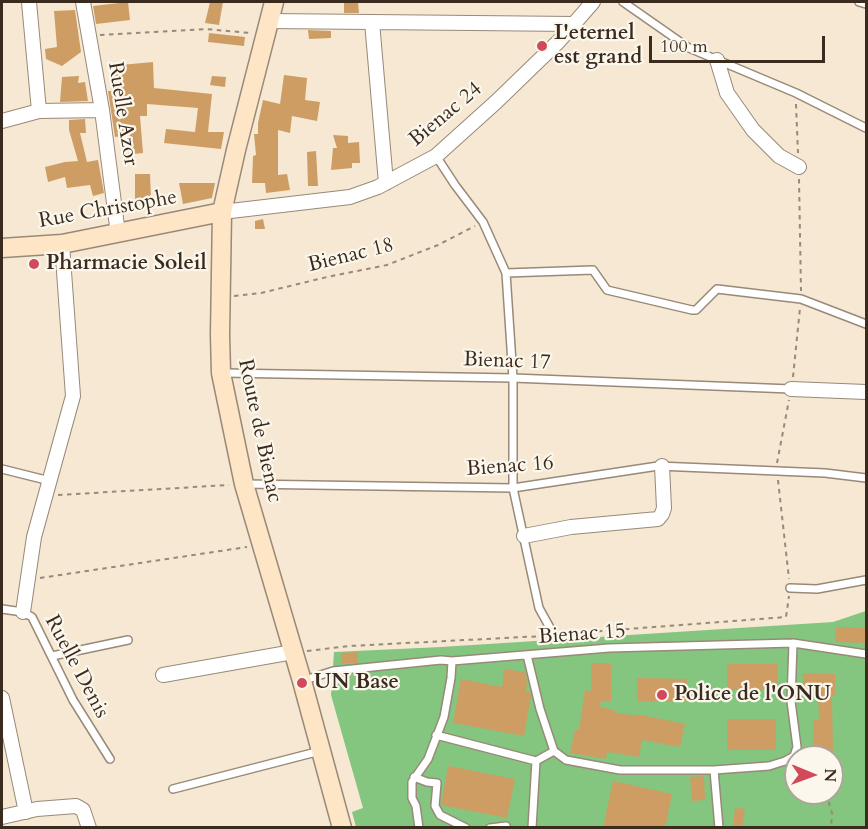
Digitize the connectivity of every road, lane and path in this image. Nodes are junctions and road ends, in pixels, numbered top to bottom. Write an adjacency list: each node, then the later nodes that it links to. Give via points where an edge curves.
1 (29, 2): 14 (street)
2 (83, 2): 11 (street, Ruelle Azor)
3 (274, 2): 10 (main road, Route de Bienac)
4 (593, 2): 9 (street, Bienac 24)
5 (623, 2): 12 (lane, via 689,48)
6 (859, 2): 7 (lane)
7 (867, 4)
8 (372, 22): 9 (street); 10 (street); 19 (street)
9 (574, 24): 17 (street, Bienac 24)
10 (267, 28): 11 (path); 20 (main road, Route de Bienac)
11 (88, 35): 13 (street, Ruelle Azor)
12 (717, 60): 16 (lane); 18 (street, via 727,93 753,130 778,156)
13 (102, 110): 14 (street); 22 (street, Ruelle Azor)
14 (39, 111): 15 (street)
15 (2, 121)
16 (867, 128)
17 (436, 156): 19 (street, Bienac 24); 21 (lane)
18 (799, 166)
19 (386, 183): 20 (street, Bienac 24, via 350,197)
20 (222, 212): 22 (main road, Rue Christophe); 26 (main road, Route de Bienac)
21 (483, 222): 25 (lane); 26 (path, Bienac 18, via 387,265 261,293)
22 (118, 234): 23 (main road, Rue Christophe)
23 (62, 244): 24 (main road, Rue Christophe); 35 (street, via 73,396)
24 (2, 248)
25 (506, 273): 27 (lane, via 593,270 607,290 692,310 717,289 801,300); 29 (lane)
26 (220, 297): 28 (main road, Route de Bienac)
27 (867, 324)
28 (221, 372): 29 (lane, Bienac 17); 36 (main road, Route de Bienac)
29 (513, 378): 30 (lane, Bienac 17); 37 (lane)
30 (791, 389): 31 (street)
31 (867, 392)
32 (662, 466): 34 (lane, Bienac 16); 37 (lane, Bienac 16); 39 (street, via 664,508 658,519 571,527)
33 (2, 469): 35 (lane)
34 (867, 478)
35 (50, 481): 38 (street)
36 (244, 484): 37 (lane, Bienac 16); 38 (path); 40 (main road, Route de Bienac)
37 (513, 488): 39 (lane)
38 (46, 496): 41 (street, via 34,537)
39 (524, 536): 46 (lane, via 539,608)
40 (262, 544): 41 (path); 49 (main road, Route de Bienac)
41 (28, 580): 45 (street)
42 (867, 580): 43 (lane, via 817,589)
43 (790, 588)
44 (2, 609): 45 (lane, Ruelle Denis)
45 (23, 612): 52 (lane, Ruelle Denis, via 32,617)
46 (554, 635)
47 (128, 640): 52 (lane)
48 (793, 643): 50 (lane, Bienac 15); 51 (lane, Bienac 15, via 609,648); 62 (lane, via 791,701 797,747 794,756 769,766)
49 (293, 652): 54 (street); 55 (main road, Route de Bienac)
50 (867, 654)
51 (528, 655): 53 (lane, Bienac 15); 59 (lane)
52 (52, 656): 60 (lane, Ruelle Denis, via 73,700)
53 (452, 661): 55 (lane, Bienac 15, via 333,670); 57 (lane, via 448,699)
54 (163, 675)
55 (302, 681): 58 (main road, Route de Bienac)
56 (2, 698): 66 (street)
57 (436, 735): 61 (lane); 63 (lane, via 428,759)
58 (320, 751): 64 (lane); 70 (main road, Route de Bienac)
59 (554, 751): 61 (lane); 62 (lane, via 566,760 620,770)
60 (110, 759)
61 (536, 761): 74 (lane)
62 (714, 770): 75 (lane)
63 (414, 777): 71 (lane, via 411,793); 72 (lane, via 437,783 435,806 440,814)
64 (173, 789)
65 (830, 805): 76 (path)
66 (26, 812): 67 (street); 69 (street, via 76,806 83,810)
67 (2, 817)
68 (506, 826): 73 (lane)
69 (89, 828)
70 (342, 828)
71 (419, 828)
72 (466, 828)
73 (490, 828)
74 (532, 828)
75 (719, 828)
76 (831, 828)

